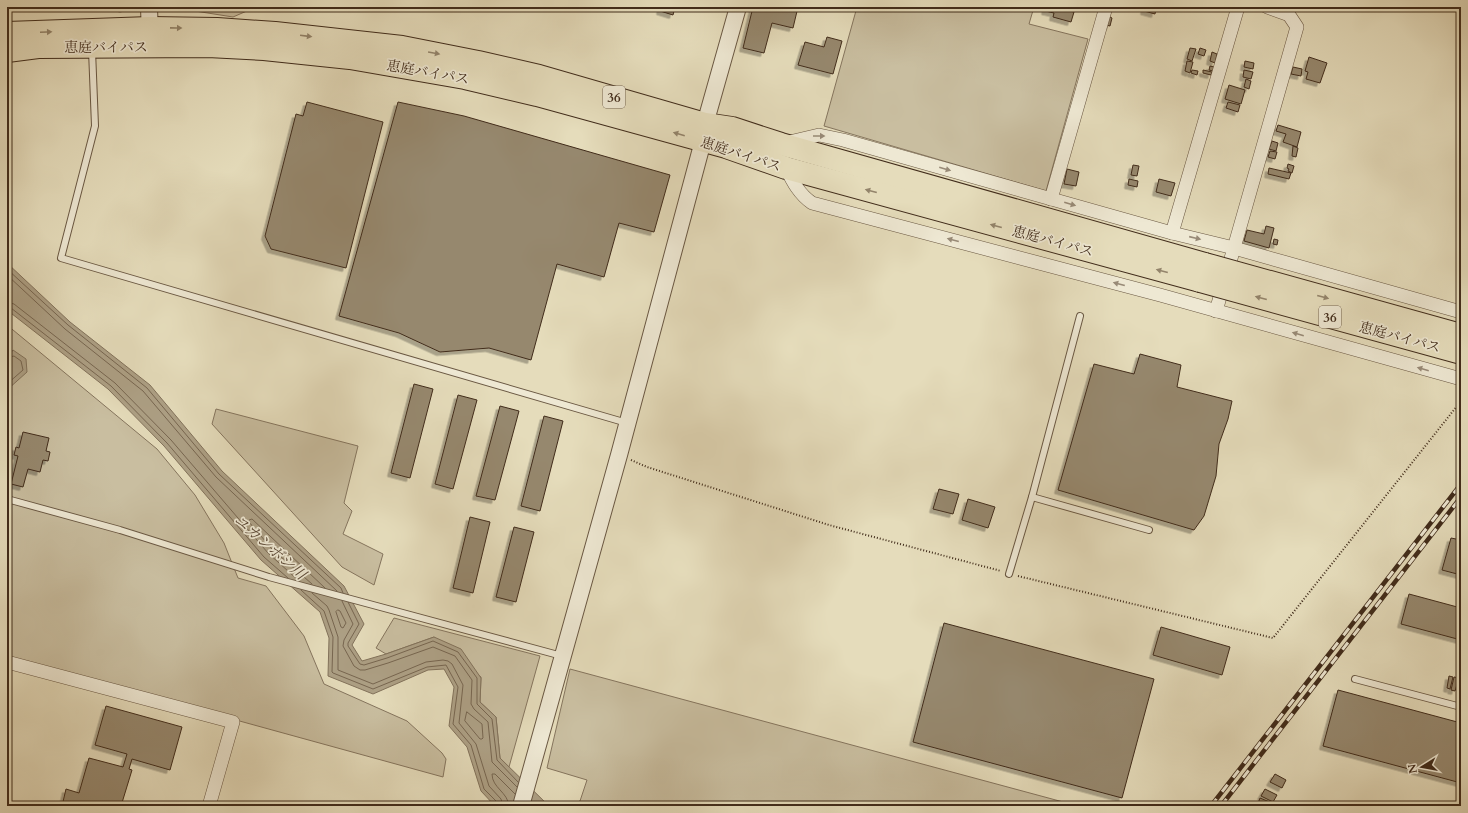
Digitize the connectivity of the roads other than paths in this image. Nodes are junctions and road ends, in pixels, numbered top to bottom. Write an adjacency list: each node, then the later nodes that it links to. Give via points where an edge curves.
1 (738, 7): 9 (street)
2 (1106, 7): 12 (street)
3 (1238, 7): 13 (street)
4 (1267, 7): 14 (street, via 1289,15 1297,27)
5 (150, 27): 6 (highway, 恵庭バイパス / 36, one-way to 5); 7 (highway, 恵庭バイパス / 36); 9 (highway, 恵庭バイパス / 36, via 208,46 350,58 425,70)
6 (7, 33)
7 (92, 46): 8 (highway, 恵庭バイパス / 36); 22 (lane, via 96,126 61,258)
8 (7, 50)
9 (704, 132): 10 (highway, 恵庭バイパス / 36, via 732,128); 11 (highway, 恵庭バイパス / 36, via 726,147); 22 (street)
10 (781, 144): 12 (street, one-way to 12, via 819,135); 15 (highway, 恵庭バイパス / 36)
11 (786, 168): 15 (highway, 恵庭バイパス / 36, one-way to 11); 16 (street, one-way to 11, via 812,203 804,198)
12 (1051, 199): 13 (street, one-way to 13)
13 (1172, 233): 14 (street, one-way to 14)
14 (1234, 248): 16 (street); 17 (street)
15 (1202, 273): 19 (highway, 恵庭バイパス / 36, one-way to 19, bridge); 20 (highway, 恵庭バイパス / 36, one-way to 15, bridge)
16 (1216, 311): 21 (street, one-way to 16)
17 (1461, 312)
18 (1080, 316): 23 (lane)
19 (1461, 335)
20 (1461, 353)
21 (1461, 379)
22 (627, 423): 27 (street)
23 (1032, 497): 25 (lane); 26 (lane)
24 (7, 499): 27 (lane, via 120,530 269,577)
25 (1149, 530)
26 (1009, 574)
27 (562, 656): 32 (street)
28 (7, 662): 31 (street, via 233,722)
29 (1355, 679): 30 (lane)
30 (1461, 707)
31 (209, 806)
32 (521, 806)

